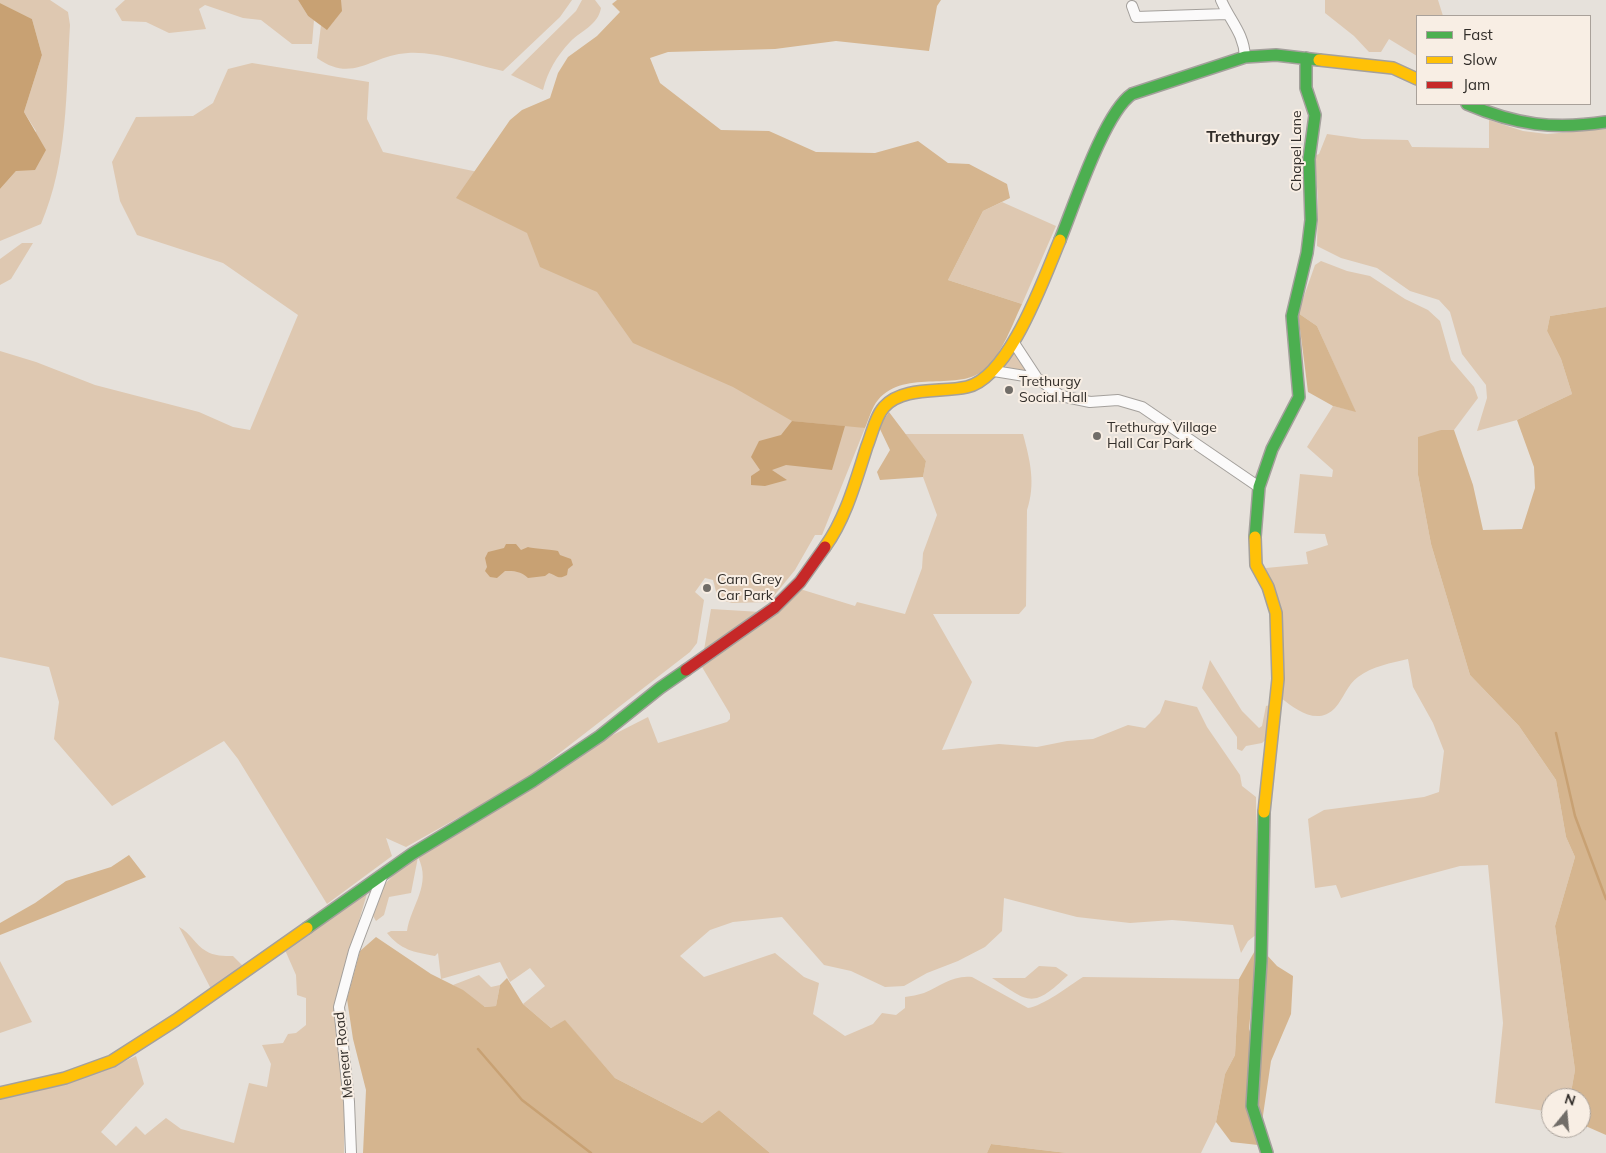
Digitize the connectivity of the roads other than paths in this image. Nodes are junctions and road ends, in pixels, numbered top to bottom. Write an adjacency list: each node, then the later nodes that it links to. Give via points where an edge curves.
1 (1221, 0): 3 (street)
2 (1132, 6): 3 (street, via 1136,17)
3 (1227, 14): 4 (street, via 1245,42)
4 (1246, 57): 5 (street); 9 (street, via 1146,88 1122,102 1103,135)
5 (1306, 58): 6 (street, via 1393,68); 12 (street, Chapel Lane, via 1306,88 1314,116 1308,246 1292,316 1299,396 1272,449)
6 (1416, 79)
7 (1468, 105): 8 (street, via 1494,116 1532,124 1567,128)
8 (1606, 122)
9 (1014, 343): 10 (street); 11 (street)
10 (994, 371): 11 (street); 13 (street, via 983,381 968,387 908,393 891,400 883,408 832,538 800,582 774,608 660,688 600,736)
11 (1037, 378): 12 (street, via 1062,396 1090,402 1118,400 1142,407)
12 (1259, 487): 16 (street, Chapel Lane, via 1254,546 1256,565 1268,587 1276,614 1278,679 1264,801 1261,961 1252,1106)
13 (383, 873): 14 (street, via 176,1020 112,1061 65,1078); 15 (street, Menear Road, via 354,951 339,1007)
14 (0, 1093)
15 (351, 1153)
16 (1267, 1153)

